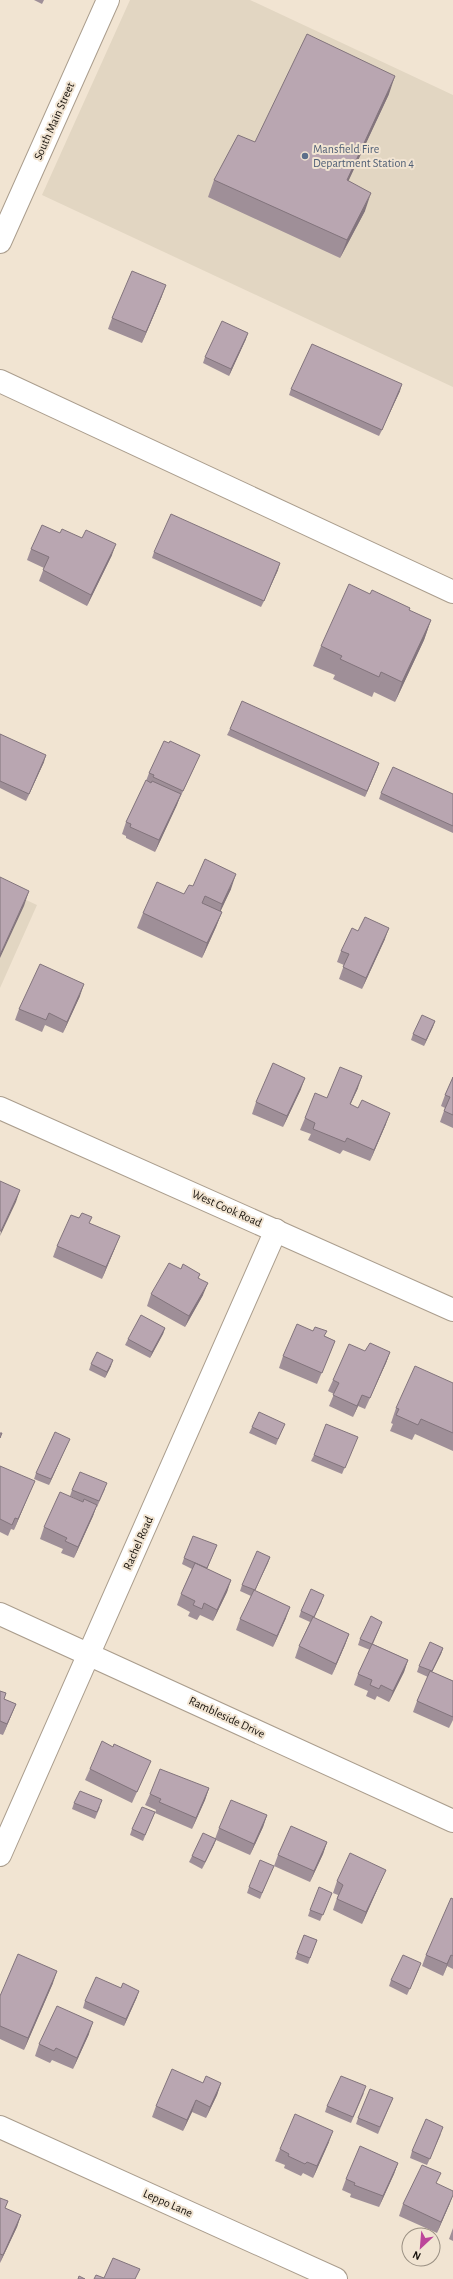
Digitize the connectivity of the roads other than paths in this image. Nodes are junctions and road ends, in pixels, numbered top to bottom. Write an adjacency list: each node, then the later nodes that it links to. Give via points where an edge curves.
1 (108, 0): 2 (street, South Main Street)
2 (0, 242)
3 (0, 381): 4 (street)
4 (453, 592)
5 (0, 1108): 6 (street, West Cook Road)
6 (276, 1230): 7 (street, West Cook Road); 9 (street, Rachel Road)
7 (453, 1310)
8 (0, 1614): 9 (street, Rambleside Drive)
9 (89, 1654): 10 (street, Rambleside Drive); 11 (street, Rachel Road)
10 (453, 1821)
11 (0, 1855)
12 (0, 2126): 13 (street, Leppo Lane)
13 (336, 2279)

